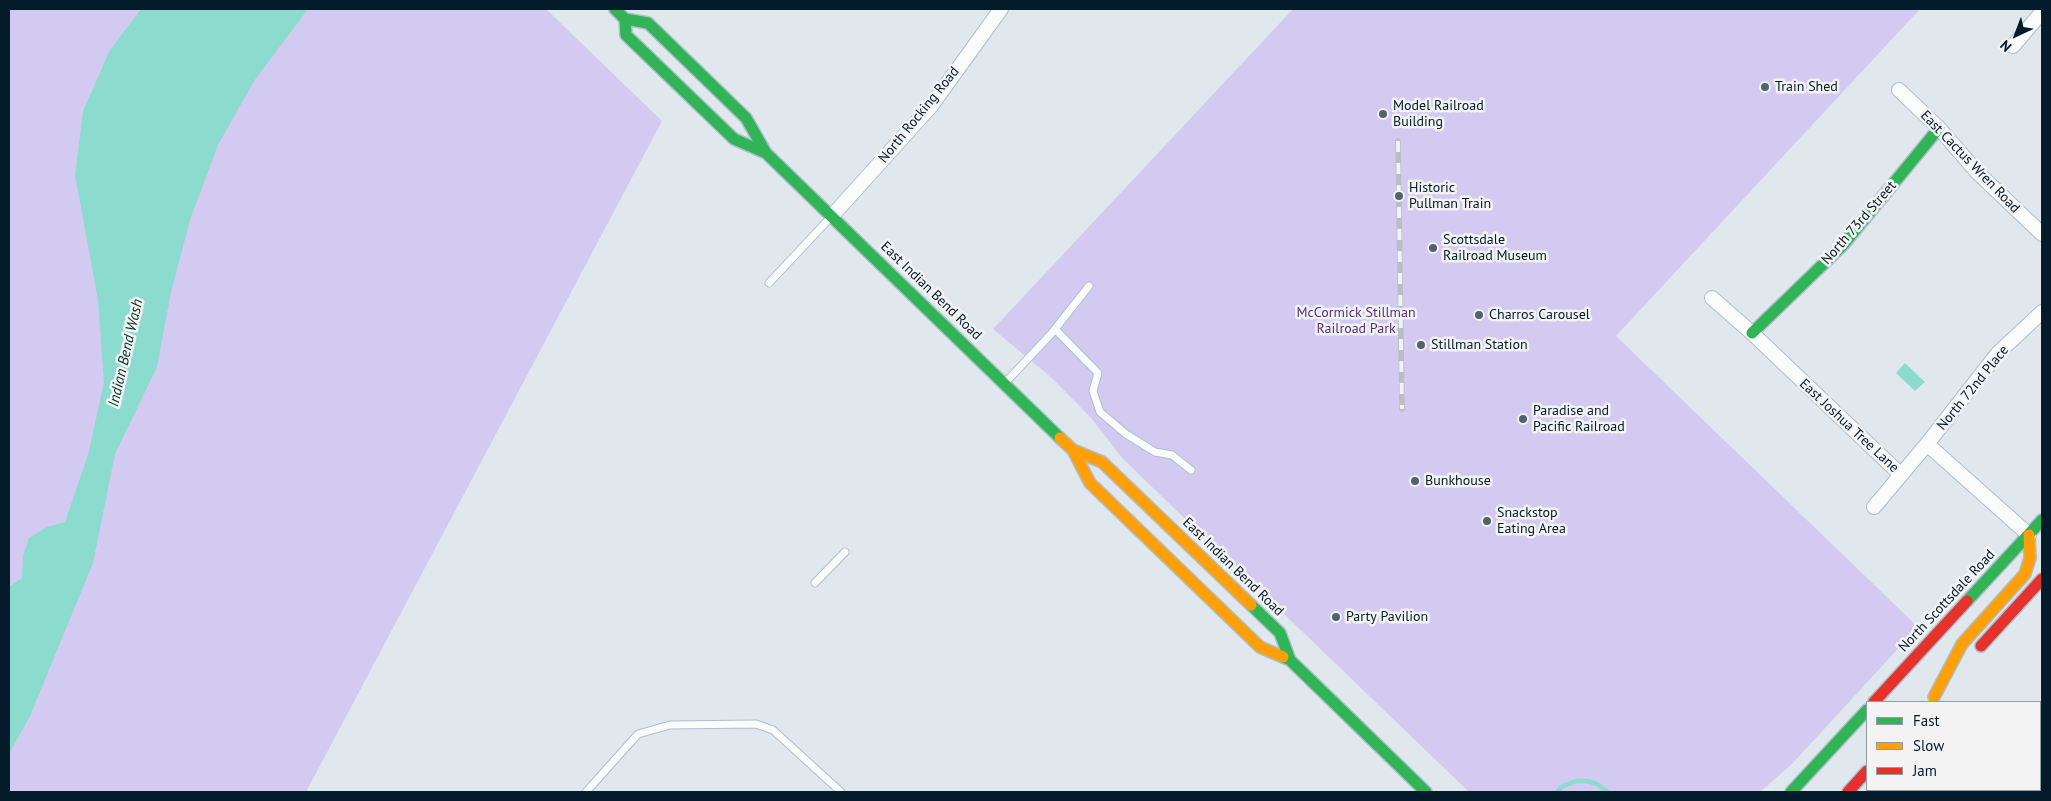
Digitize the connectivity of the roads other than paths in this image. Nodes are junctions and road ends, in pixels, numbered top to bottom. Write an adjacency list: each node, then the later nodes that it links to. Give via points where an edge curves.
1 (615, 9): 5 (main road, East Indian Bend Road)
2 (636, 9): 5 (street)
3 (1001, 9): 10 (street, North Rocking Road, via 931,106)
4 (2042, 12): 6 (street)
5 (625, 19): 9 (main road, East Indian Bend Road, via 648,23 746,118); 9 (main road, East Indian Bend Road, via 626,35 734,138)
6 (2013, 46)
7 (1899, 90): 8 (street, East Cactus Wren Road)
8 (1939, 128): 11 (street, East Cactus Wren Road, via 1977,172); 17 (main road, North 73rd Street, via 1843,245)
9 (766, 153): 10 (main road, East Indian Bend Road)
10 (832, 216): 12 (lane); 18 (main road, East Indian Bend Road)
11 (2042, 234)
12 (769, 282)
13 (1089, 286): 16 (lane)
14 (1712, 298): 17 (street, East Joshua Tree Lane)
15 (2042, 312): 19 (street, North 72nd Place, via 1998,353)
16 (1054, 329): 18 (lane); 21 (lane, via 1098,373 1093,391 1100,412 1126,434 1155,452 1172,455)
17 (1752, 333): 22 (street, East Joshua Tree Lane)
18 (1004, 384): 20 (main road, East Indian Bend Road)
19 (1927, 444): 22 (street, East Joshua Tree Lane); 25 (street)
20 (1074, 450): 29 (main road, East Indian Bend Road, via 1090,483 1260,647); 29 (main road, East Indian Bend Road, via 1102,462 1280,633)
21 (1191, 470)
22 (1901, 476): 23 (street)
23 (1874, 507)
24 (2042, 520): 25 (main road, North Scottsdale Road)
25 (2035, 535): 30 (main road, via 2025,574 1962,644); 31 (main road, North Scottsdale Road)
26 (845, 552): 28 (lane)
27 (2042, 580): 30 (main road)
28 (815, 583)
29 (1290, 660): 36 (main road, East Indian Bend Road)
30 (1931, 700)
31 (1875, 701)
32 (1866, 711): 37 (main road)
33 (1866, 772): 38 (main road)
34 (586, 792): 35 (lane, via 638,734 670,725 756,724 773,730)
35 (841, 792)
36 (1426, 792)
37 (1791, 792)
38 (1848, 792)

